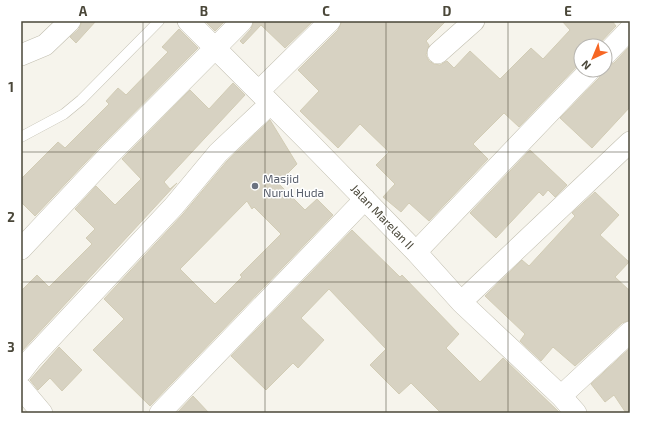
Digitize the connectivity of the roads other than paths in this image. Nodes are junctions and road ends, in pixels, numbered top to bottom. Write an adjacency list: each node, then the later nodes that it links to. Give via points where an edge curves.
1 (70, 21): 11 (street, via 45,45)
2 (159, 21): 14 (lane, via 82,100 64,114)
3 (188, 21): 9 (street, Jalan Marelan II)
4 (242, 21): 9 (street)
5 (330, 21): 13 (street)
6 (474, 21): 10 (street)
7 (630, 29): 8 (street)
8 (613, 47)
9 (215, 48): 13 (street, Jalan Marelan II); 17 (street)
10 (438, 53)
11 (21, 55)
12 (582, 78): 18 (street)
13 (264, 98): 16 (street, Jalan Marelan II); 21 (street, via 174,206)
14 (21, 137)
15 (630, 142): 19 (street)
16 (364, 199): 18 (street, Jalan Marelan II); 25 (street)
17 (21, 249)
18 (416, 252): 19 (street, Jalan Marelan II)
19 (461, 302): 23 (street, Jalan Marelan II)
20 (630, 332): 23 (street)
21 (21, 372)
22 (21, 388): 24 (street)
23 (561, 396): 26 (street, Jalan Marelan II)
24 (42, 413)
25 (160, 413)
26 (576, 413)

